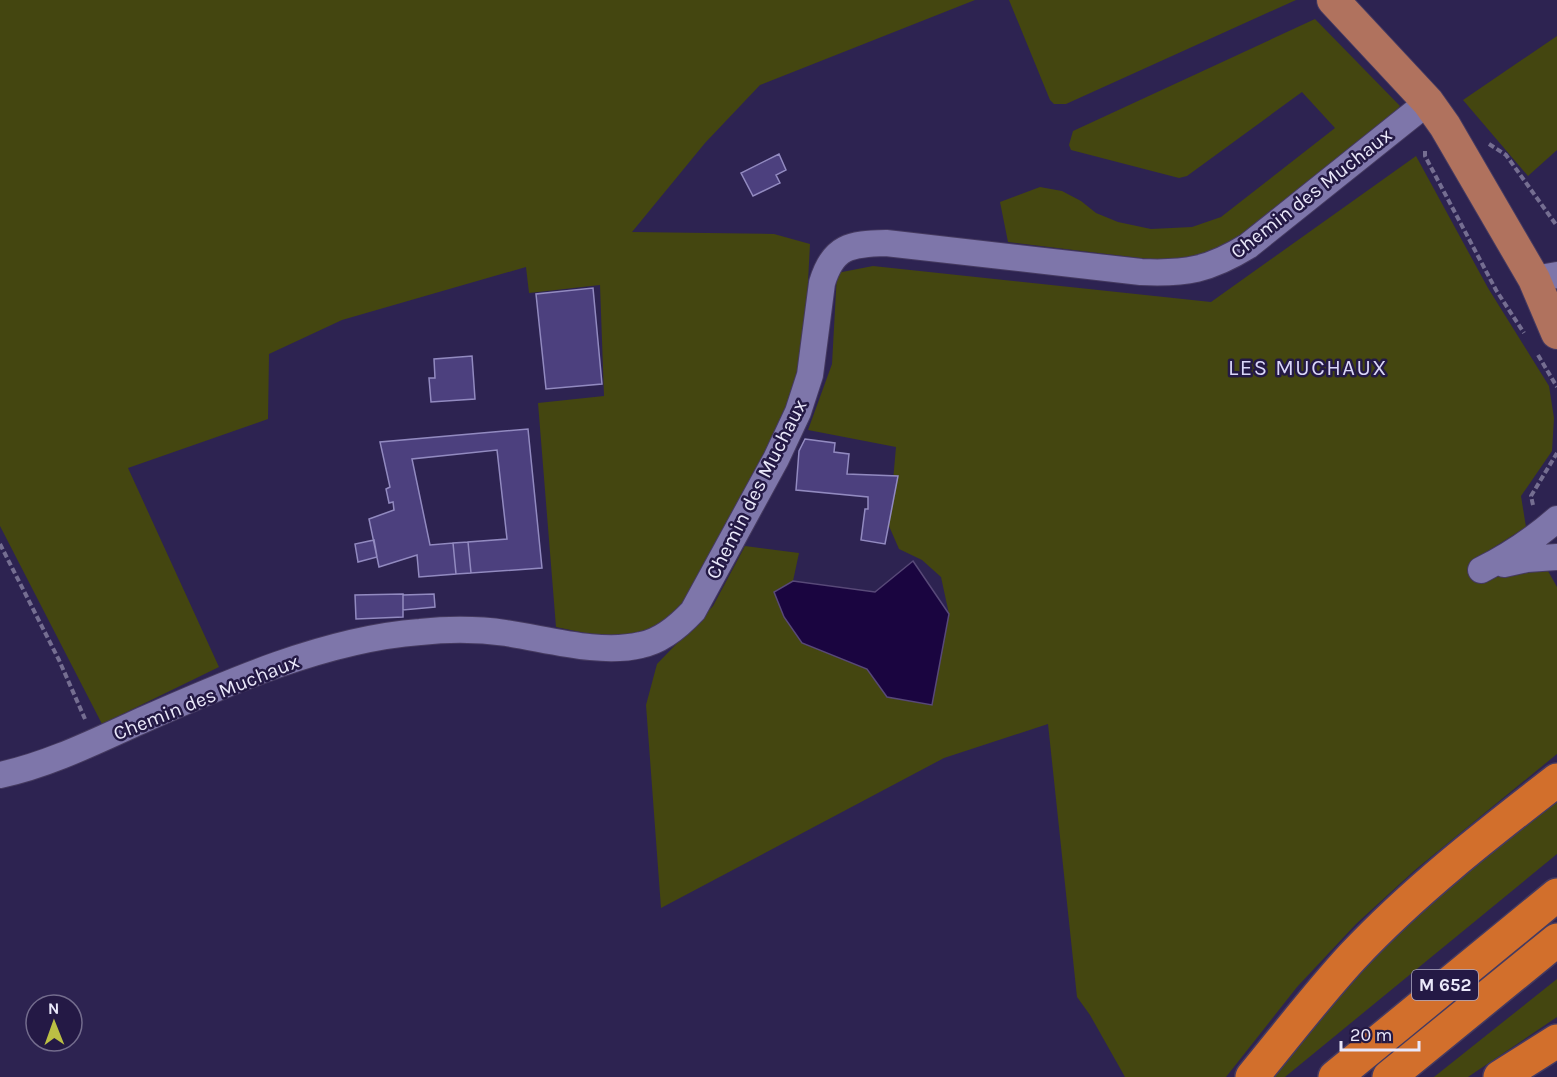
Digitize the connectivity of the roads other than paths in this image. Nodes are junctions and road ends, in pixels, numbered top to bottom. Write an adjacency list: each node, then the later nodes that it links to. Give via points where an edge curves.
1 (1333, 0): 2 (main road)
2 (1428, 102): 3 (main road); 8 (street, Chemin des Muchaux, via 1248,246 1198,269 1181,273 1141,272 886,243 853,245 842,250 824,276 810,375 790,431 693,610 682,623 656,640 606,647 462,630 370,639 241,679 58,758)
3 (1545, 277): 4 (main road); 5 (main road)
4 (1557, 310)
5 (1545, 340)
6 (1557, 519): 7 (street, via 1506,558 1480,570 1527,559)
7 (1557, 557)
8 (0, 775)
9 (1557, 780): 13 (highway, via 1464,853 1387,922 1324,988)
10 (1557, 895): 14 (highway, M 652)
11 (1557, 940): 15 (highway, M 652)
12 (1557, 1041): 16 (highway)
13 (1252, 1077)
14 (1335, 1077)
15 (1389, 1077)
16 (1500, 1077)

